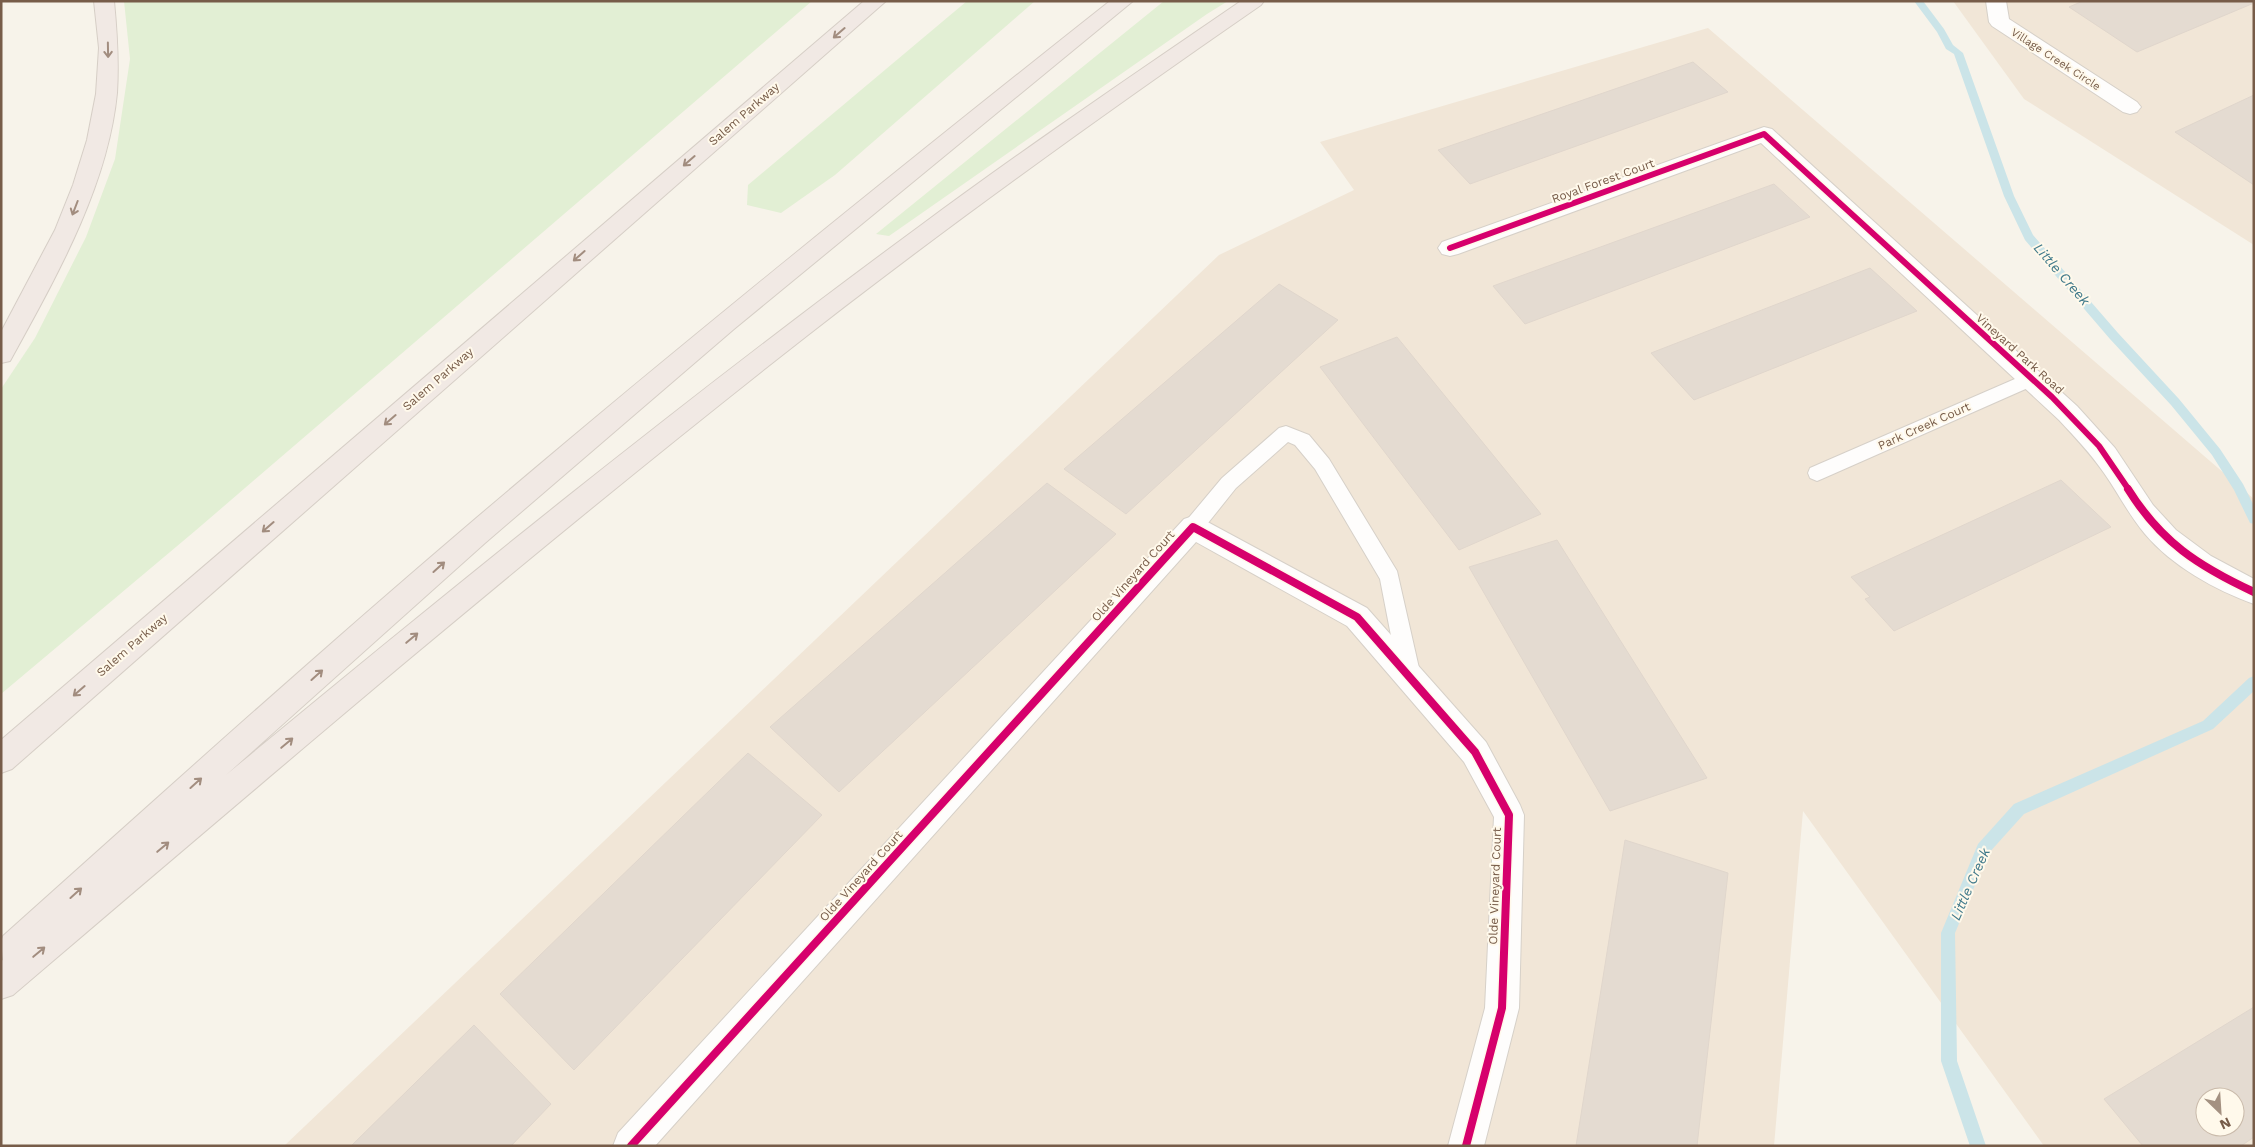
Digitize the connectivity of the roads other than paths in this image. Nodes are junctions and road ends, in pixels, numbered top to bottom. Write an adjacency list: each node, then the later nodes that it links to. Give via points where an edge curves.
1 (104, 1): 9 (highway, one-way to 9, via 109,56 97,140 62,240)
2 (876, 1): 15 (highway, Salem Parkway, one-way to 15)
3 (1123, 1): 16 (highway, one-way to 3, via 475,534 725,323)
4 (1254, 1): 17 (highway, one-way to 4, via 414,636 625,466 929,231 1063,132)
5 (1996, 1): 6 (street, Village Creek Circle, via 1999,22)
6 (2130, 107)
7 (1764, 134): 8 (street, Royal Forest Court); 10 (street, Vineyard Park Road)
8 (1450, 248)
9 (1, 354)
10 (2031, 379): 11 (lane, Park Creek Court); 13 (street, Vineyard Park Road, via 2093,437 2156,528 2191,557)
11 (1817, 473)
12 (1193, 527): 14 (street, Olde Vineyard Court, via 1357,617); 14 (lane, via 1229,483 1286,433 1302,440 1322,464 1390,577); 18 (street, Olde Vineyard Court)
13 (2254, 592)
14 (1410, 679): 19 (street, Olde Vineyard Court, via 1475,752 1508,815 1502,1008)
15 (1, 759)
16 (1, 961)
17 (1, 983)
18 (631, 1146)
19 (1466, 1146)

